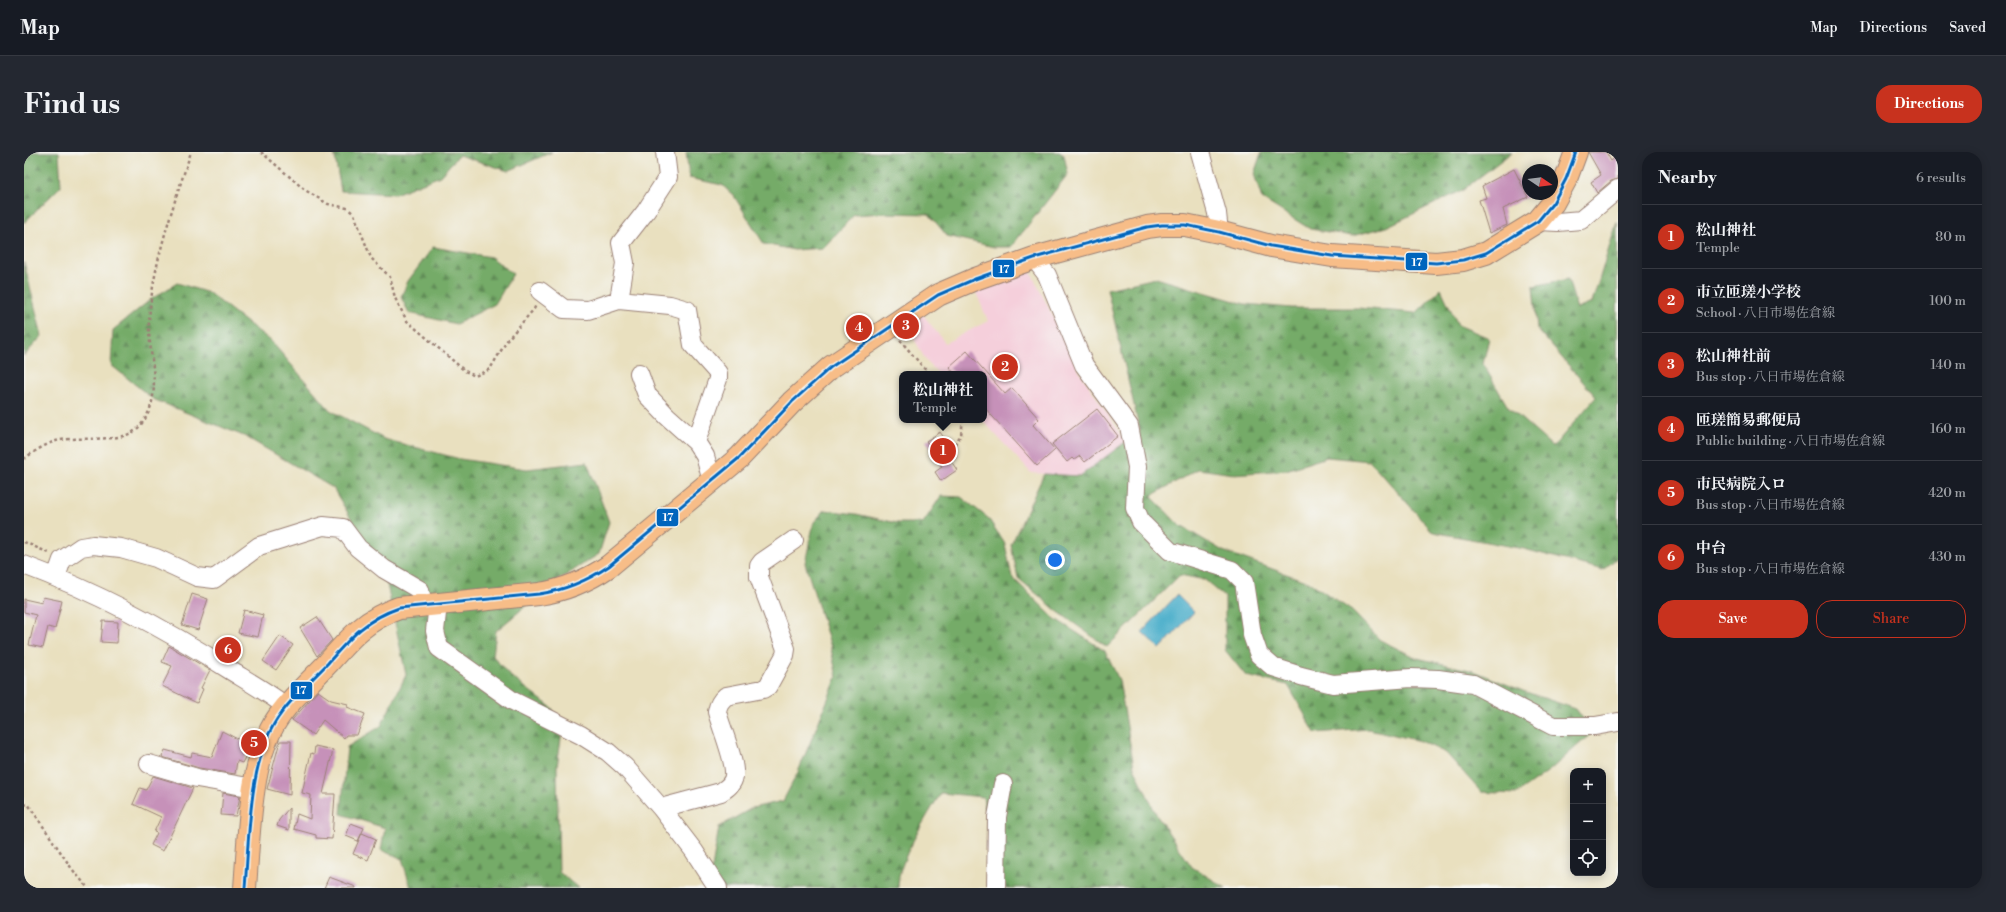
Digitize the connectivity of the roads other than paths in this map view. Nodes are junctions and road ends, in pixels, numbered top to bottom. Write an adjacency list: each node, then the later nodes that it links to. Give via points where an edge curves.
1 (665, 152): 9 (street, via 668,177 621,243 625,263)
2 (1200, 152): 6 (street, via 1217,213)
3 (1576, 152): 5 (main road, via 1553,203)
4 (1618, 189): 5 (street, via 1581,220)
5 (1538, 221): 6 (main road, via 1486,253 1463,260 1436,263 1302,252)
6 (1219, 232): 7 (main road, via 1185,225 1147,227)
7 (1034, 258): 12 (main road, via 938,295 831,367 792,402 739,458); 18 (street, via 1047,275 1084,365 1129,426 1137,467 1135,508 1141,522 1170,551 1232,570 1244,582 1252,635 1259,655 1273,667 1333,684 1411,678 1473,684 1553,726 1595,726)
8 (540, 291): 9 (street, via 564,309 588,310)
9 (619, 300): 11 (street, via 670,305 687,310 693,345 718,373)
10 (639, 373): 11 (street, via 647,395 666,416)
11 (696, 442): 12 (street, via 705,456)
12 (712, 480): 16 (main road, via 609,566 580,584 539,594)
13 (794, 540): 22 (street, via 762,562 758,571 786,649 785,655 768,686 726,696 718,706 717,712 734,767 733,781 721,792)
14 (24, 565): 15 (street)
15 (56, 577): 16 (street, via 62,560 81,547 93,545 121,548 156,558 197,577 214,579 259,546 323,526 343,528 358,548 384,569 420,590); 17 (street, via 109,600 178,637)
16 (431, 605): 17 (main road, via 399,608 383,613 369,622 354,634); 22 (street, via 436,640 446,655 513,701 581,734 608,752 625,767)
17 (287, 707): 21 (main road, via 266,740)
18 (1618, 722)
19 (149, 764): 21 (street, via 197,778)
20 (1003, 784): 25 (street, via 997,817)
21 (254, 788): 23 (main road)
22 (661, 808): 24 (street)
23 (245, 888)
24 (718, 888)
25 (996, 888)

